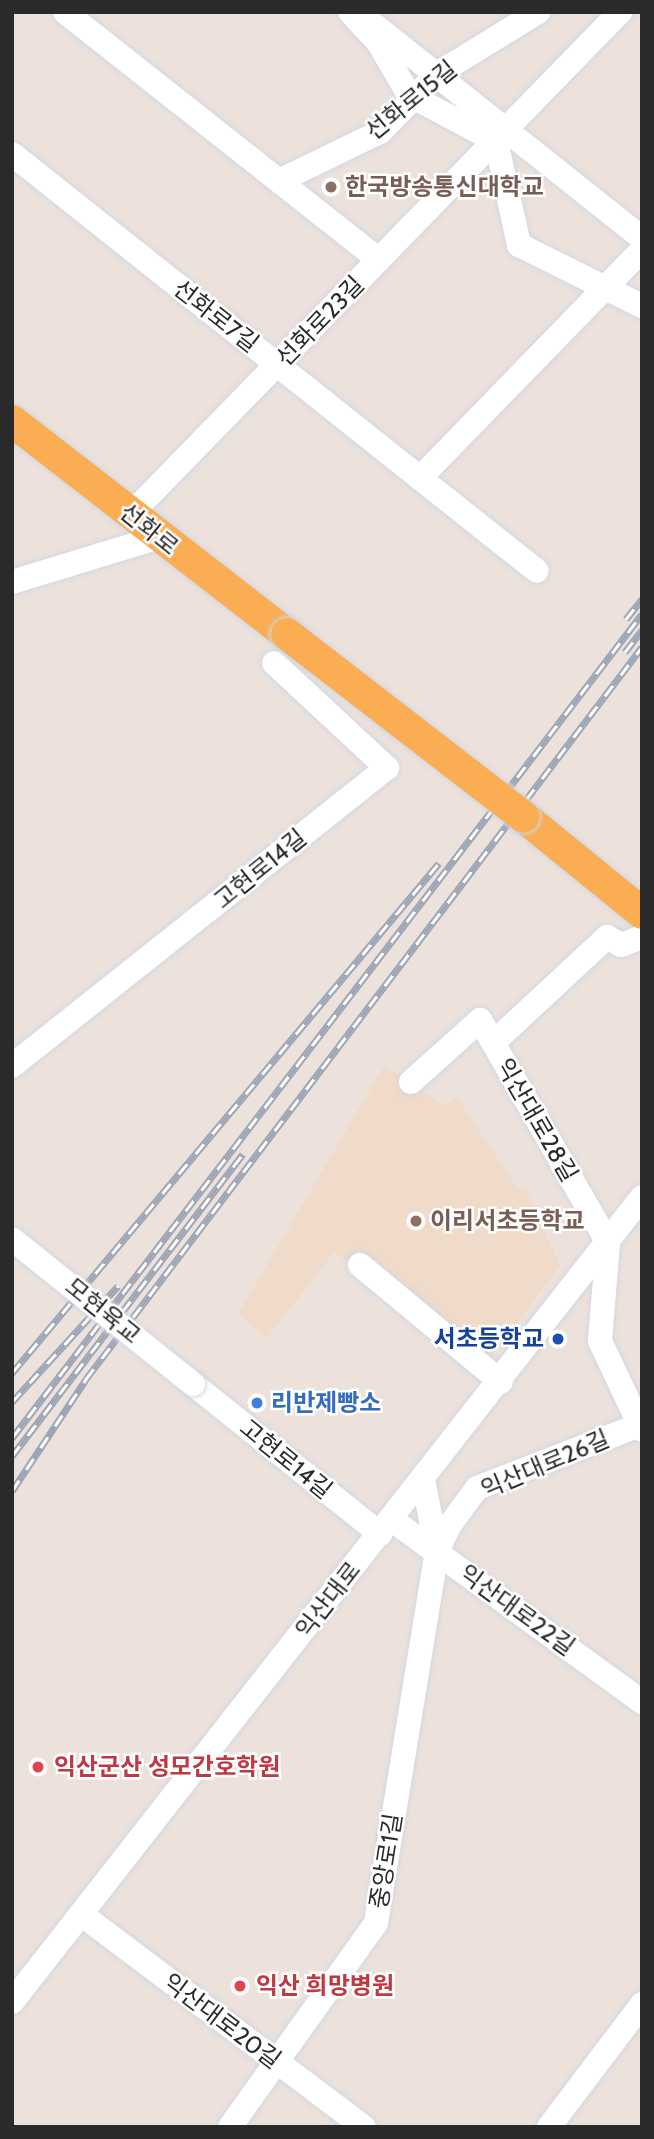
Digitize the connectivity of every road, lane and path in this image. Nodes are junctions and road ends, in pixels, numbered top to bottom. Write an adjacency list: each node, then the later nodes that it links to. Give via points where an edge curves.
1 (65, 12): 10 (street)
2 (350, 12): 7 (street)
3 (356, 12): 6 (street)
4 (538, 12): 6 (street, 선화로15길)
5 (620, 12): 8 (street, 선화로23길)
6 (437, 74): 7 (street, 선화로15길); 8 (street)
7 (419, 99): 8 (street); 10 (street, 선화로15길, via 380,132)
8 (502, 134): 11 (street); 13 (street, 선화로23길); 14 (street, via 519,246)
9 (12, 154): 16 (street, 선화로7길)
10 (279, 181): 13 (street)
11 (642, 238)
12 (642, 250): 14 (street)
13 (379, 260): 16 (street, 선화로23길)
14 (604, 289): 15 (street); 18 (street)
15 (642, 306)
16 (278, 364): 18 (street, 선화로7길); 19 (street, 선화로23길)
17 (12, 421): 19 (main road, 선화로)
18 (419, 478): 21 (street, 선화로7길)
19 (131, 514): 20 (main road, 선화로)
20 (159, 537): 22 (street); 24 (main road, 선화로, bridge)
21 (537, 571)
22 (12, 582)
23 (274, 663): 27 (street, 고현로14길, via 387,768)
24 (642, 912)
25 (642, 937): 26 (street, via 621,945 607,937)
26 (493, 1043): 28 (street, 익산대로28길, via 480,1020); 31 (street, 익산대로28길)
27 (12, 1066)
28 (411, 1082)
29 (642, 1197): 31 (street, 익산대로)
30 (12, 1239): 34 (street, 모현육교, bridge)
31 (608, 1243): 33 (street, 익산대로); 35 (street, via 600,1341)
32 (360, 1265): 33 (street)
33 (500, 1382): 36 (street, 익산대로)
34 (193, 1384): 37 (street, 고현로14길)
35 (640, 1426): 38 (street, 익산대로26길, via 477,1488)
36 (423, 1479): 37 (street, 익산대로); 38 (street)
37 (385, 1527): 38 (street, 익산대로22길); 40 (street, 익산대로)
38 (437, 1552): 39 (street, 익산대로22길); 43 (street, 중앙로1길, via 376,1923)
39 (642, 1702)
40 (81, 1914): 41 (street, 익산대로); 43 (street, 익산대로20길)
41 (12, 2002)
42 (642, 2004): 46 (street)
43 (278, 2064): 44 (street, 중앙로1길); 45 (street, 익산대로20길)
44 (230, 2127)
45 (363, 2127)
46 (549, 2127)

